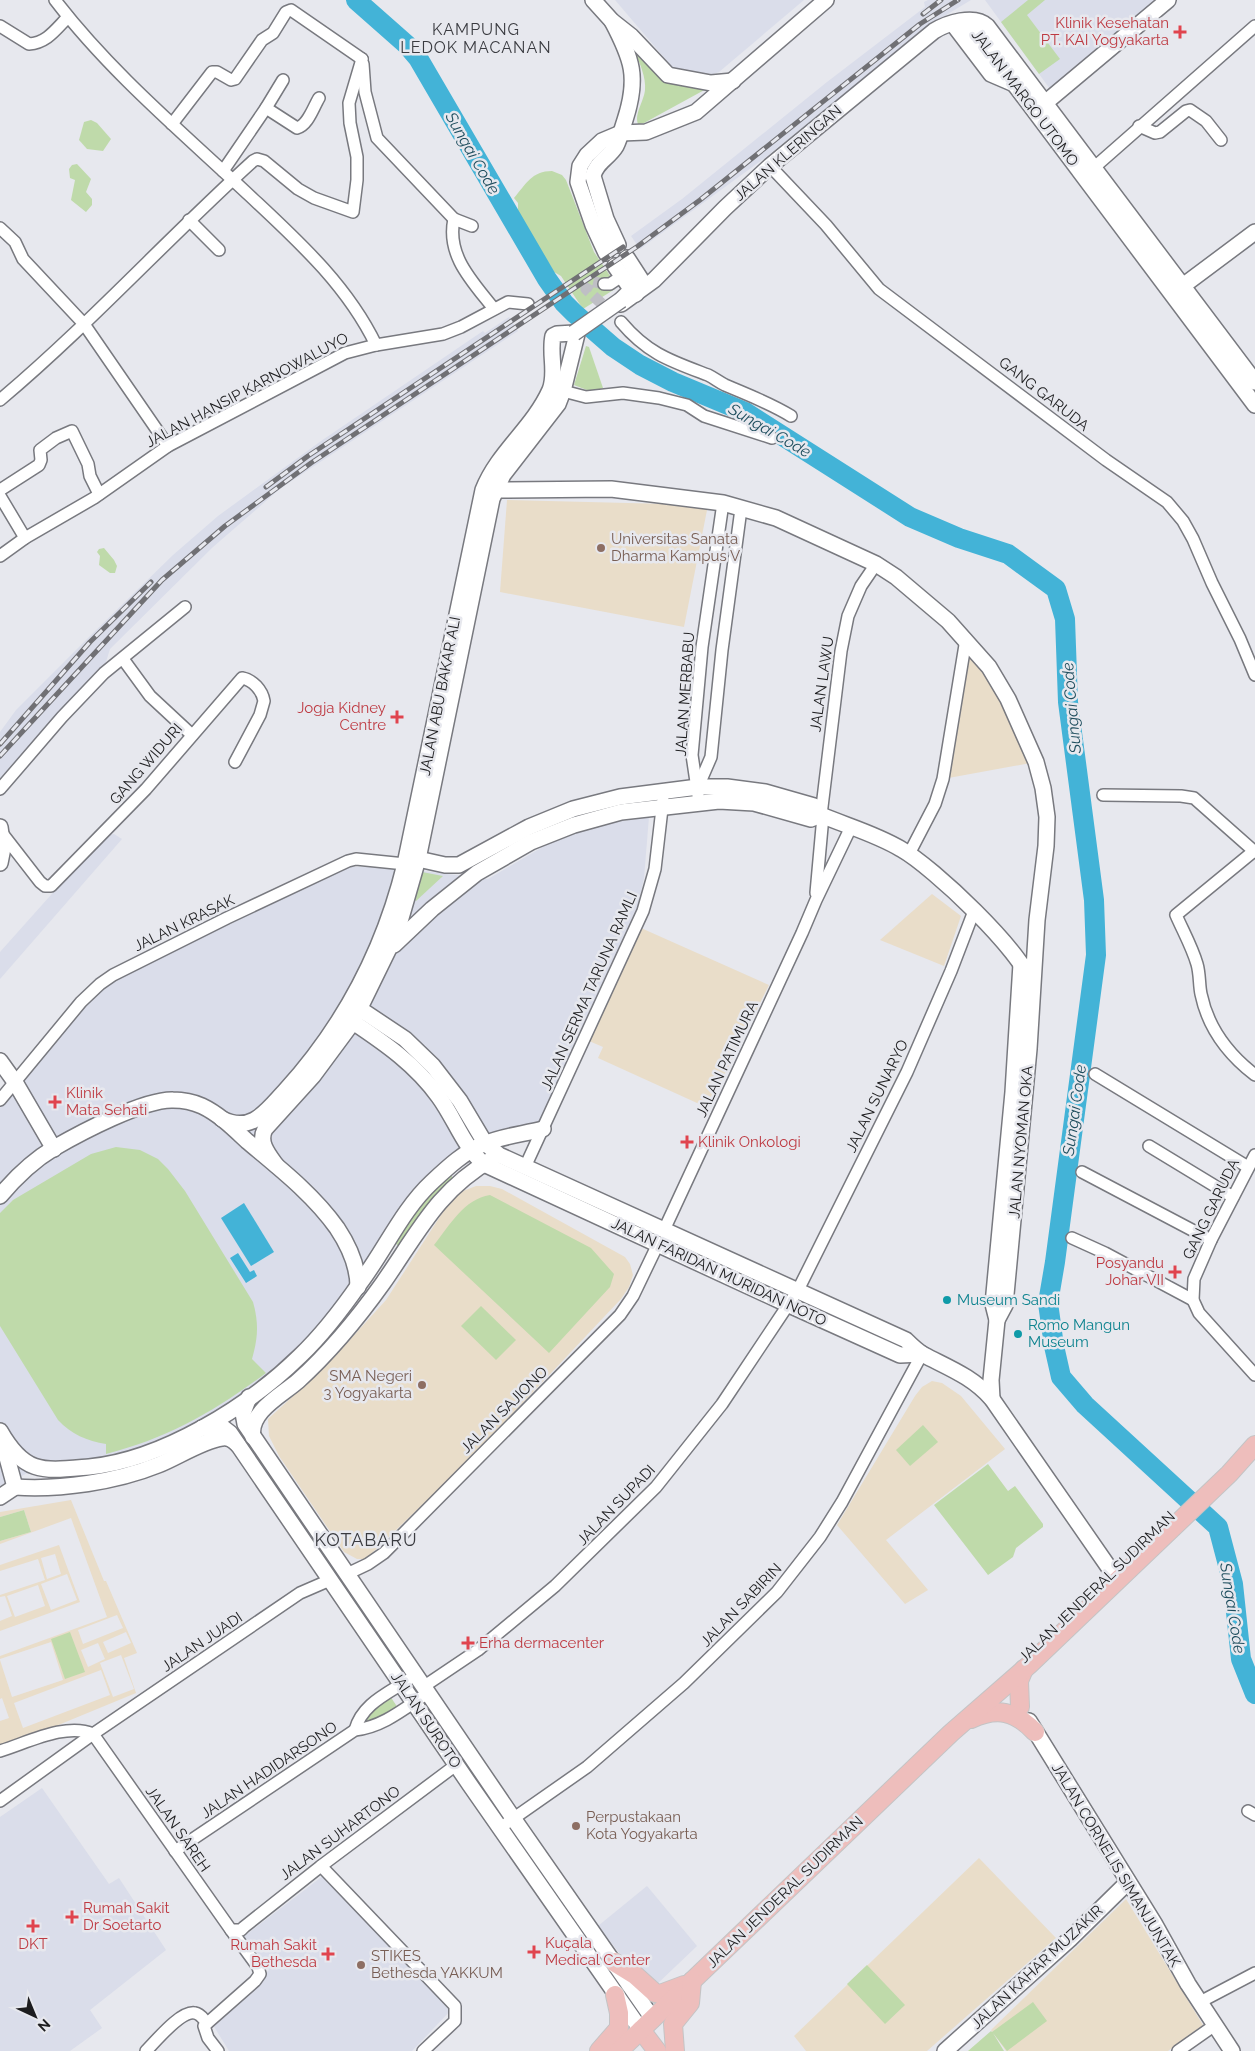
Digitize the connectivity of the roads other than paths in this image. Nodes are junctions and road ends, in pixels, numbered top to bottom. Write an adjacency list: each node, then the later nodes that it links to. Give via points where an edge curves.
1 (55, 0): 5 (street)
2 (593, 0): 6 (main road)
3 (1168, 0): 14 (main road)
4 (827, 1): 12 (main road)
5 (68, 17): 8 (street, via 44,42 29,44); 16 (street, via 128,83)
6 (612, 21): 12 (main road, via 632,36 671,76 715,84); 18 (main road, via 627,51 633,81 632,100)
7 (960, 22): 14 (main road, JALAN MARGO UTOMO, via 980,21 987,26); 19 (main road, JALAN MARGO UTOMO); 21 (main road, JALAN KLERINGAN, via 934,32)
8 (0, 26)
9 (1255, 26): 17 (street)
10 (362, 59): 16 (street, via 290,10 273,33 262,40 235,79 212,72); 24 (street, via 349,103 357,157 353,212 306,193 260,159 253,161); 25 (street, via 365,92 378,138)
11 (282, 80): 15 (street)
12 (733, 81): 18 (main road, via 690,116 646,132)
13 (319, 98): 15 (street, via 307,120 297,128)
14 (1045, 103): 19 (main road, JALAN MARGO UTOMO)
15 (266, 108): 22 (street)
16 (172, 124): 22 (street)
17 (1139, 126): 20 (street, via 1160,132 1190,110 1206,121); 23 (street)
18 (621, 133): 30 (main road, via 614,149 601,161 593,176)
19 (1064, 140): 23 (main road, JALAN MARGO UTOMO)
20 (1222, 140)
21 (770, 166): 35 (main road, JALAN KLERINGAN); 64 (street, GANG GARUDA, via 826,225 879,289 1106,460 1167,502 1194,539)
22 (223, 171): 24 (street)
23 (1089, 172): 34 (main road, JALAN MARGO UTOMO)
24 (232, 180): 26 (street); 42 (street, via 304,247 342,290)
25 (454, 219): 27 (street); 38 (street, via 452,242 458,260)
26 (189, 220): 31 (street); 40 (street)
27 (472, 226)
28 (0, 228): 40 (street, via 15,242 23,259)
29 (1255, 232): 34 (main road)
30 (612, 249)
31 (219, 250)
32 (621, 267): 33 (street, via 610,284); 35 (main road, via 640,278); 36 (main road, via 630,291)
33 (604, 284)
34 (1177, 290): 43 (main road, JALAN MARGO UTOMO)
35 (636, 294): 36 (main road, JALAN KLERINGAN)
36 (621, 302): 41 (main road, JALAN KLERINGAN, bridge)
37 (528, 304): 38 (street, JALAN HANSIP KARNOWALUYO, via 508,302)
38 (494, 309): 42 (street, JALAN HANSIP KARNOWALUYO, via 443,334)
39 (621, 322): 47 (street, via 639,342 670,361 710,376)
40 (84, 324): 45 (street); 49 (street)
41 (576, 333): 44 (main road, JALAN ABU BAKAR ALI); 77 (main road, JALAN ABU BAKAR ALI, via 553,336 550,389 536,413 499,459 483,490)
42 (376, 345): 49 (street, JALAN HANSIP KARNOWALUYO, via 345,353)
43 (1249, 382): 46 (main road, JALAN MARGO UTOMO)
44 (563, 391): 48 (street, via 586,397 623,393 659,398 687,405 704,416); 51 (main road, JALAN ABU BAKAR ALI, via 558,404 508,467)
45 (0, 400)
46 (1255, 405)
47 (791, 416)
48 (772, 438)
49 (168, 446): 52 (street, JALAN HANSIP KARNOWALUYO)
50 (0, 490): 52 (street, via 40,465 40,450 71,431)
51 (496, 490): 54 (main road, via 611,489); 77 (main road, JALAN ABU BAKAR ALI)
52 (99, 494): 56 (street, JALAN HANSIP KARNOWALUYO)
53 (0, 496): 56 (street)
54 (723, 503): 55 (main road); 61 (street, JALAN MERBABU)
55 (742, 509): 58 (main road, via 776,518); 62 (street, JALAN MERBABU)
56 (26, 538): 57 (street, JALAN HANSIP KARNOWALUYO)
57 (0, 556)
58 (876, 564): 60 (main road, via 924,600); 72 (street, JALAN LAWU, via 861,586 848,616)
59 (185, 607): 63 (street)
60 (966, 640): 76 (street, via 943,779 936,804); 83 (main road, via 989,667 1008,699 1036,762 1043,788 1046,846)
61 (702, 647): 62 (street); 67 (street, JALAN MERBABU, via 692,755)
62 (722, 650): 67 (street, JALAN MERBABU, via 711,757)
63 (123, 659): 65 (street, via 150,696); 68 (street, via 104,673)
64 (1255, 675)
65 (192, 735): 66 (street, GANG WIDURI, via 239,680 246,678 261,691 264,701); 74 (street, GANG WIDURI, via 146,789 51,886 40,882)
66 (235, 762)
67 (698, 787): 70 (main road, JALAN NYOMAN OKA); 71 (street); 72 (main road, JALAN NYOMAN OKA, via 734,787 766,792 814,806)
68 (0, 789)
69 (1103, 795): 75 (street, via 1194,798)
70 (663, 799): 71 (main road, JALAN NYOMAN OKA); 77 (main road, JALAN NYOMAN OKA, via 606,800 560,814 512,835 459,865); 81 (main road, JALAN NYOMAN OKA, via 559,830 515,851 463,883); 93 (street, JALAN SERMA TARUNA RAMLI, via 655,869 644,911)
71 (699, 802): 72 (main road, JALAN NYOMAN OKA, via 754,803 811,819)
72 (822, 815): 73 (main road, JALAN NYOMAN OKA); 79 (street, JALAN PATIMURA)
73 (851, 826): 76 (main road, JALAN NYOMAN OKA); 79 (street, JALAN PATIMURA)
74 (1, 830): 78 (main road, via 3,848)
75 (1254, 852): 89 (street, via 1176,915 1198,966 1200,994 1208,1019 1238,1062)
76 (909, 854): 80 (main road, JALAN NYOMAN OKA)
77 (412, 861): 81 (main road, JALAN ABU BAKAR ALI, via 406,904); 90 (street, JALAN KRASAK, via 348,861 114,975 81,1002); 92 (main road, JALAN ABU BAKAR ALI, via 373,958 350,1004 325,1043 261,1116 241,1124)
78 (0, 863)
79 (816, 900): 107 (street, JALAN PATIMURA)
80 (974, 911): 82 (main road, JALAN NYOMAN OKA); 111 (street, JALAN SUNARYO, via 907,1072)
81 (388, 952): 84 (main road, JALAN ABU BAKAR ALI)
82 (1022, 964): 83 (main road, JALAN NYOMAN OKA); 85 (main road, JALAN NYOMAN OKA)
83 (1033, 987): 85 (main road, JALAN NYOMAN OKA)
84 (357, 1015): 87 (main road, via 396,1052); 101 (main road, JALAN ABU BAKAR ALI, via 313,1076 265,1129 263,1144)
85 (1023, 1048): 119 (main road, JALAN NYOMAN OKA, via 1005,1305 997,1320)
86 (0, 1061): 90 (main road)
87 (428, 1071): 94 (main road, via 460,1101); 97 (main road)
88 (1095, 1074): 102 (street)
89 (1255, 1076)
90 (15, 1082): 91 (street, JALAN KRASAK); 96 (main road)
91 (0, 1100)
92 (222, 1119): 96 (main road, via 191,1102 159,1101 123,1114); 101 (main road)
93 (543, 1129): 94 (main road); 104 (street, JALAN SERMA TARUNA RAMLI)
94 (485, 1143): 97 (main road); 98 (main road)
95 (1149, 1146): 106 (street)
96 (54, 1148): 105 (main road)
97 (472, 1151): 100 (main road); 110 (main road, via 441,1174 407,1211)
98 (499, 1155): 100 (main road); 104 (main road)
99 (1255, 1155): 102 (street, GANG GARUDA)
100 (484, 1164): 104 (main road); 116 (main road, via 439,1202 356,1318)
101 (276, 1165): 110 (main road, via 338,1229 356,1264)
102 (1248, 1167): 106 (street, GANG GARUDA)
103 (1082, 1172): 109 (street)
104 (522, 1174): 107 (main road, JALAN FARIDAN MURIDAN NOTO)
105 (0, 1196)
106 (1233, 1197): 109 (street, GANG GARUDA)
107 (661, 1237): 111 (main road, JALAN FARIDAN MURIDAN NOTO); 113 (main road, JALAN FARIDAN MURIDAN NOTO); 129 (street, JALAN SAJIONO, via 633,1296 620,1315 384,1553)
108 (1072, 1238): 112 (street, via 1105,1252)
109 (1211, 1240): 112 (street, GANG GARUDA, via 1194,1278)
110 (358, 1287): 115 (main road)
111 (798, 1290): 113 (street, JALAN SUNARYO); 114 (main road, JALAN FARIDAN MURIDAN NOTO, via 906,1340)
112 (1193, 1300): 117 (street, via 1199,1313)
113 (787, 1304): 114 (main road, JALAN FARIDAN MURIDAN NOTO, via 900,1355); 135 (street, JALAN SUPADI, via 709,1422 639,1505 525,1613 478,1650)
114 (922, 1354): 119 (main road, JALAN FARIDAN MURIDAN NOTO, via 961,1373); 145 (street, JALAN SABIRIN, via 842,1502 778,1592 684,1683 595,1760)
115 (300, 1357): 116 (main road); 118 (main road)
116 (311, 1369): 122 (main road, via 259,1414 252,1425)
117 (1255, 1375)
118 (249, 1397): 120 (main road); 122 (main road, JALAN SUROTO, via 243,1416)
119 (992, 1399): 128 (main road, JALAN FARIDAN MURIDAN NOTO)
120 (202, 1428): 121 (main road, via 132,1458 54,1470 26,1463); 123 (main road, JALAN SUROTO, via 225,1428)
121 (0, 1431): 125 (main road)
122 (253, 1437): 129 (main road, JALAN SUROTO)
123 (239, 1446): 125 (main road, via 231,1439 221,1438 126,1476 42,1488); 130 (main road, JALAN SUROTO)
124 (1252, 1448): 127 (main road, JALAN JENDERAL SUDIRMAN)
125 (15, 1487): 126 (main road)
126 (0, 1497)
127 (1137, 1555): 128 (main road, JALAN JENDERAL SUDIRMAN); 132 (main road, JALAN JENDERAL SUDIRMAN)
128 (1112, 1572): 131 (main road, JALAN JENDERAL SUDIRMAN)
129 (347, 1574): 130 (main road); 135 (main road, JALAN SUROTO)
130 (330, 1580): 134 (main road, JALAN SUROTO); 141 (street, JALAN JUADI, via 300,1593)
131 (1038, 1643): 132 (main road); 133 (main road, JALAN JENDERAL SUDIRMAN)
132 (1023, 1670): 133 (main road, JALAN JENDERAL SUDIRMAN); 137 (main road, via 1019,1681)
133 (1004, 1681): 137 (main road, JALAN CORNELIS SIMANJUNTAK); 138 (main road, JALAN JENDERAL SUDIRMAN)
134 (401, 1684): 135 (street, JALAN HADIDARSONO); 136 (main road, JALAN SUROTO); 139 (street, JALAN HADIDARSONO, via 366,1708)
135 (422, 1685): 136 (street, JALAN HADIDARSONO); 145 (main road, JALAN SUROTO)
136 (414, 1702): 139 (street, JALAN HADIDARSONO, via 377,1725); 143 (main road, JALAN SUROTO)
137 (1020, 1707): 140 (main road, JALAN CORNELIS SIMANJUNTAK)
138 (957, 1728): 140 (main road, via 988,1713 998,1712 1016,1716); 153 (main road, JALAN JENDERAL SUDIRMAN)
139 (355, 1730): 147 (street, JALAN HADIDARSONO)
140 (1035, 1732): 149 (main road, JALAN CORNELIS SIMANJUNTAK)
141 (93, 1734): 142 (street, via 64,1730); 144 (street, JALAN JUADI); 147 (street, JALAN SAREH)
142 (0, 1752)
143 (456, 1765): 146 (main road, JALAN SUROTO); 148 (street, JALAN SUHARTONO)
144 (0, 1801)
145 (513, 1818): 146 (street, JALAN SABIRIN); 151 (main road, JALAN SUROTO)
146 (500, 1828): 154 (main road, JALAN SUROTO)
147 (175, 1851): 150 (street, JALAN SAREH)
148 (321, 1866): 150 (street, JALAN SUHARTONO, via 241,1930); 161 (street, via 455,2006 455,2021)
149 (1128, 1882): 155 (main road, JALAN CORNELIS SIMANJUNTAK); 166 (main road, JALAN KAHAR MUZAKIR, via 1063,1946)
150 (231, 1930): 156 (street, JALAN SAREH, via 260,1974)
151 (614, 1962): 153 (main road, via 635,1975 655,1994); 157 (main road, JALAN SUROTO)
152 (1255, 1973): 155 (street)
153 (692, 1982): 157 (main road, JALAN JENDERAL SUDIRMAN); 165 (main road, via 690,2003 673,2024)
154 (616, 1995): 157 (main road, JALAN SUROTO); 162 (main road, via 619,2028)
155 (1200, 2002): 158 (main road, JALAN CORNELIS SIMANJUNTAK)
156 (207, 2023): 159 (street, via 200,2015 190,2012); 160 (street, via 205,2032)
157 (647, 2024): 163 (main road, JALAN JENDERAL SUDIRMAN); 164 (main road); 165 (main road)
158 (1215, 2025): 167 (street); 168 (main road, JALAN CORNELIS SIMANJUNTAK)
159 (146, 2051)
160 (218, 2051)
161 (423, 2051)
162 (599, 2051)
163 (619, 2051)
164 (657, 2051)
165 (675, 2051)
166 (945, 2051)
167 (1178, 2051)
168 (1232, 2051)

